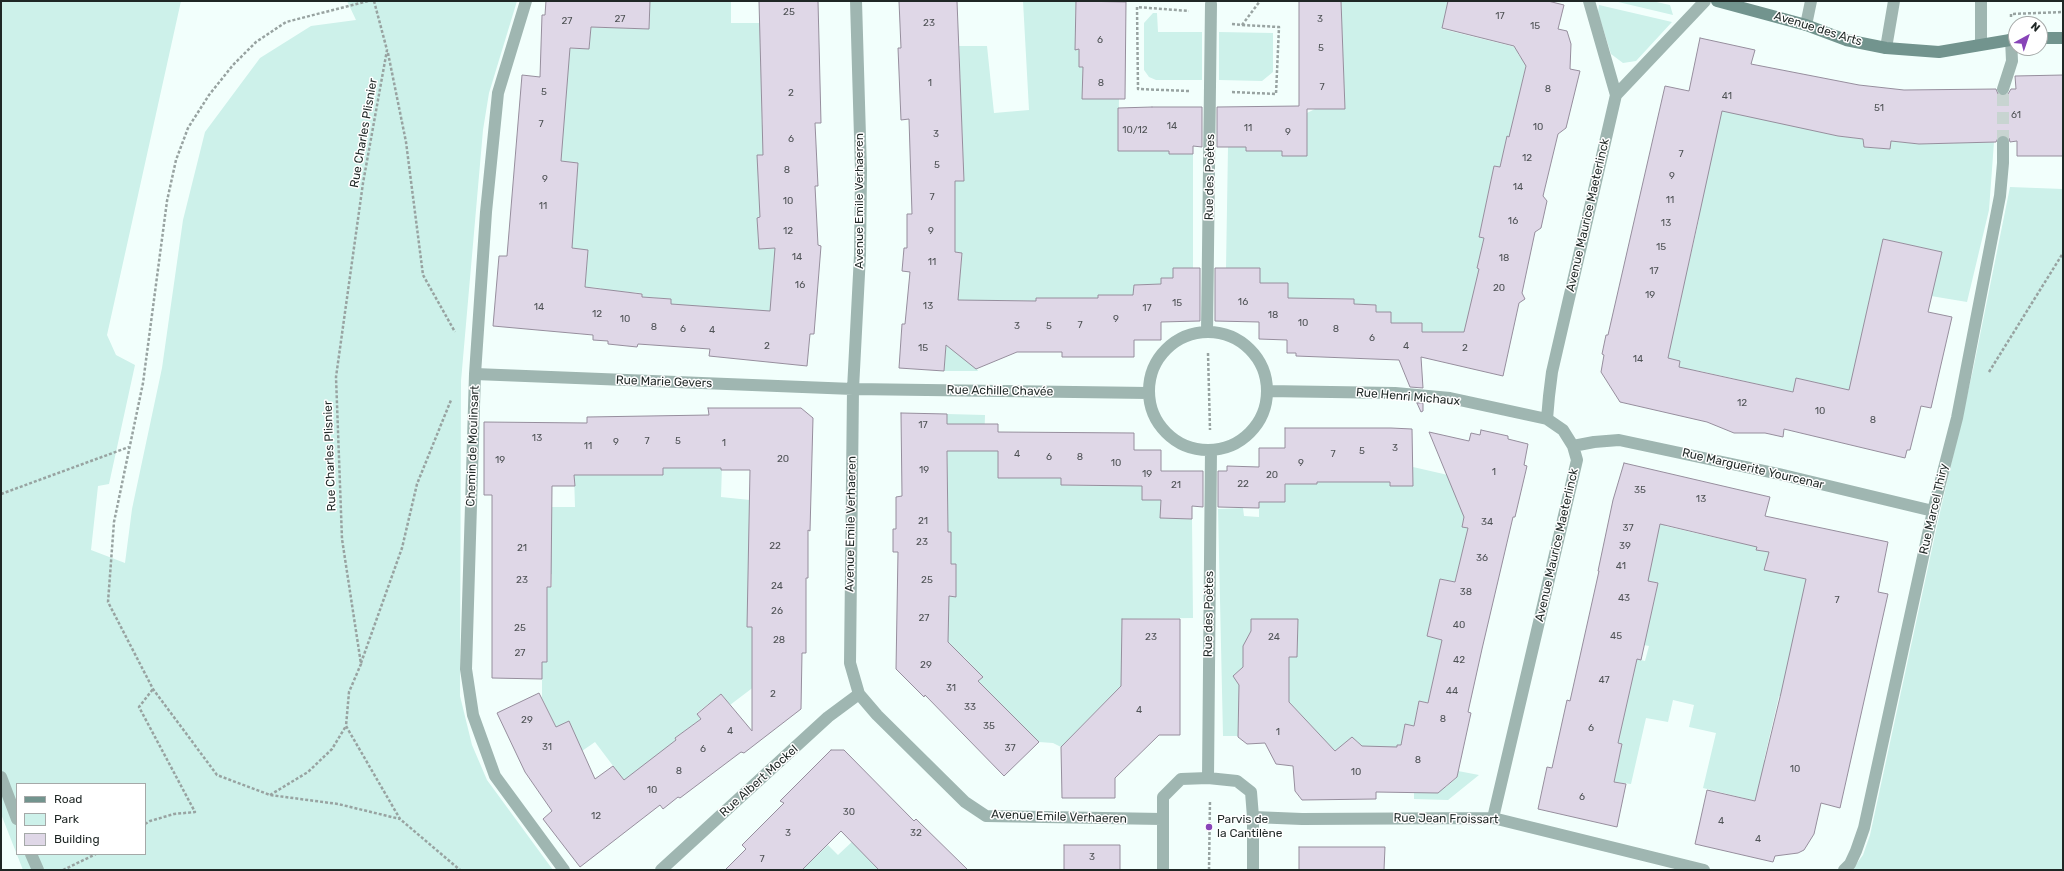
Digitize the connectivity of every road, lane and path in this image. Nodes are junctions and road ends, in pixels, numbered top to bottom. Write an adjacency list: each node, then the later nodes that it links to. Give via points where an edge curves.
1 (368, 1): 38 (path, via 286,22 256,42 209,95 188,128 176,160 167,201 143,383)
2 (374, 1): 22 (path, Rue Charles Plisnier)
3 (526, 1): 30 (street, Chemin de Moulinsart, via 498,93 486,212)
4 (856, 1): 32 (street, Avenue Emile Verhaeren, via 861,178)
5 (1260, 1): 15 (path, via 1242,25)
6 (1589, 1): 25 (street, Avenue Maurice Maeterlinck)
7 (1705, 1): 25 (street)
8 (1717, 1): 16 (street, Avenue des Arts)
9 (1811, 1): 16 (street)
10 (1894, 1): 21 (street)
11 (1981, 1): 20 (street)
12 (1211, 4): 15 (street, Rue des Poètes)
13 (2063, 12): 14 (path)
14 (2011, 14)
15 (1212, 23): 28 (street, Rue des Poètes)
16 (1806, 25): 21 (street, Avenue des Arts, via 1846,40)
17 (2048, 38): 18 (street)
18 (2063, 38)
19 (2008, 40): 20 (street, Avenue des Arts)
20 (1981, 44): 21 (street, Avenue des Arts, via 1939,52)
21 (1886, 48)
22 (387, 50): 29 (path, via 406,142 423,275); 42 (path, Rue Charles Plisnier, via 363,184 336,377 342,539)
23 (2012, 56): 24 (street)
24 (2003, 89)
25 (1616, 95): 36 (street, Avenue Maurice Maeterlinck, via 1552,372)
26 (2003, 142): 41 (street, Rue Marcel Thiry, via 2000,196 1957,418)
27 (2063, 253): 31 (path)
28 (1207, 332): 33 (street, via 1232,337 1254,354 1266,379); 34 (street, via 1193,334 1168,347 1152,370); 39 (path)
29 (459, 339)
30 (475, 374): 32 (street, Rue Marie Gevers); 61 (street, Chemin de Moulinsart, via 466,669 473,715 495,776)
31 (1986, 376)
32 (853, 389): 34 (street, Rue Achille Chavée); 44 (street, Avenue Emile Verhaeren, via 850,663)
33 (1267, 391): 36 (street, Rue Henri Michaux, via 1395,393 1450,398); 39 (street, via 1266,404 1254,428 1235,444)
34 (1148, 393): 39 (street, via 1156,421 1172,439 1197,450)
35 (452, 398): 42 (path, via 417,484 402,548)
36 (1547, 419): 37 (street, Avenue Maurice Maeterlinck, via 1563,430)
37 (1573, 446): 41 (street, Rue Marguerite Yourcenar, via 1619,440 1779,474); 51 (street, Avenue Maurice Maeterlinck, via 1577,460)
38 (130, 447): 40 (path); 43 (path, via 114,522 108,602)
39 (1211, 450): 47 (street, Rue des Poètes)
40 (1, 494)
41 (1933, 511): 66 (street, Rue Marcel Thiry, via 1864,828 1850,864)
42 (361, 664): 45 (path, via 349,692)
43 (153, 688): 48 (path, via 217,775); 54 (path, via 139,707 195,812 174,814)
44 (859, 694): 53 (street, Avenue Emile Verhaeren, via 965,802 986,816); 62 (street, Rue Albert Mockel, via 828,718)
45 (346, 726): 48 (path, via 332,749 308,772); 52 (path)
46 (1, 777): 49 (street)
47 (1208, 778): 50 (street, via 1237,781 1251,792); 53 (street, via 1181,779 1163,797); 64 (path)
48 (270, 795): 52 (path, via 338,804)
49 (16, 816)
50 (1253, 817): 51 (street, Rue Jean Froissart); 65 (street)
51 (1493, 818): 57 (street, Rue Jean Froissart)
52 (400, 819): 60 (path)
53 (1162, 819): 63 (street)
54 (146, 823)
55 (31, 855): 58 (street)
56 (94, 855): 59 (path)
57 (1701, 869)
58 (38, 870)
59 (63, 870)
60 (460, 870)
61 (564, 870)
62 (660, 870)
63 (1163, 870)
64 (1209, 870)
65 (1253, 870)
66 (1844, 870)

